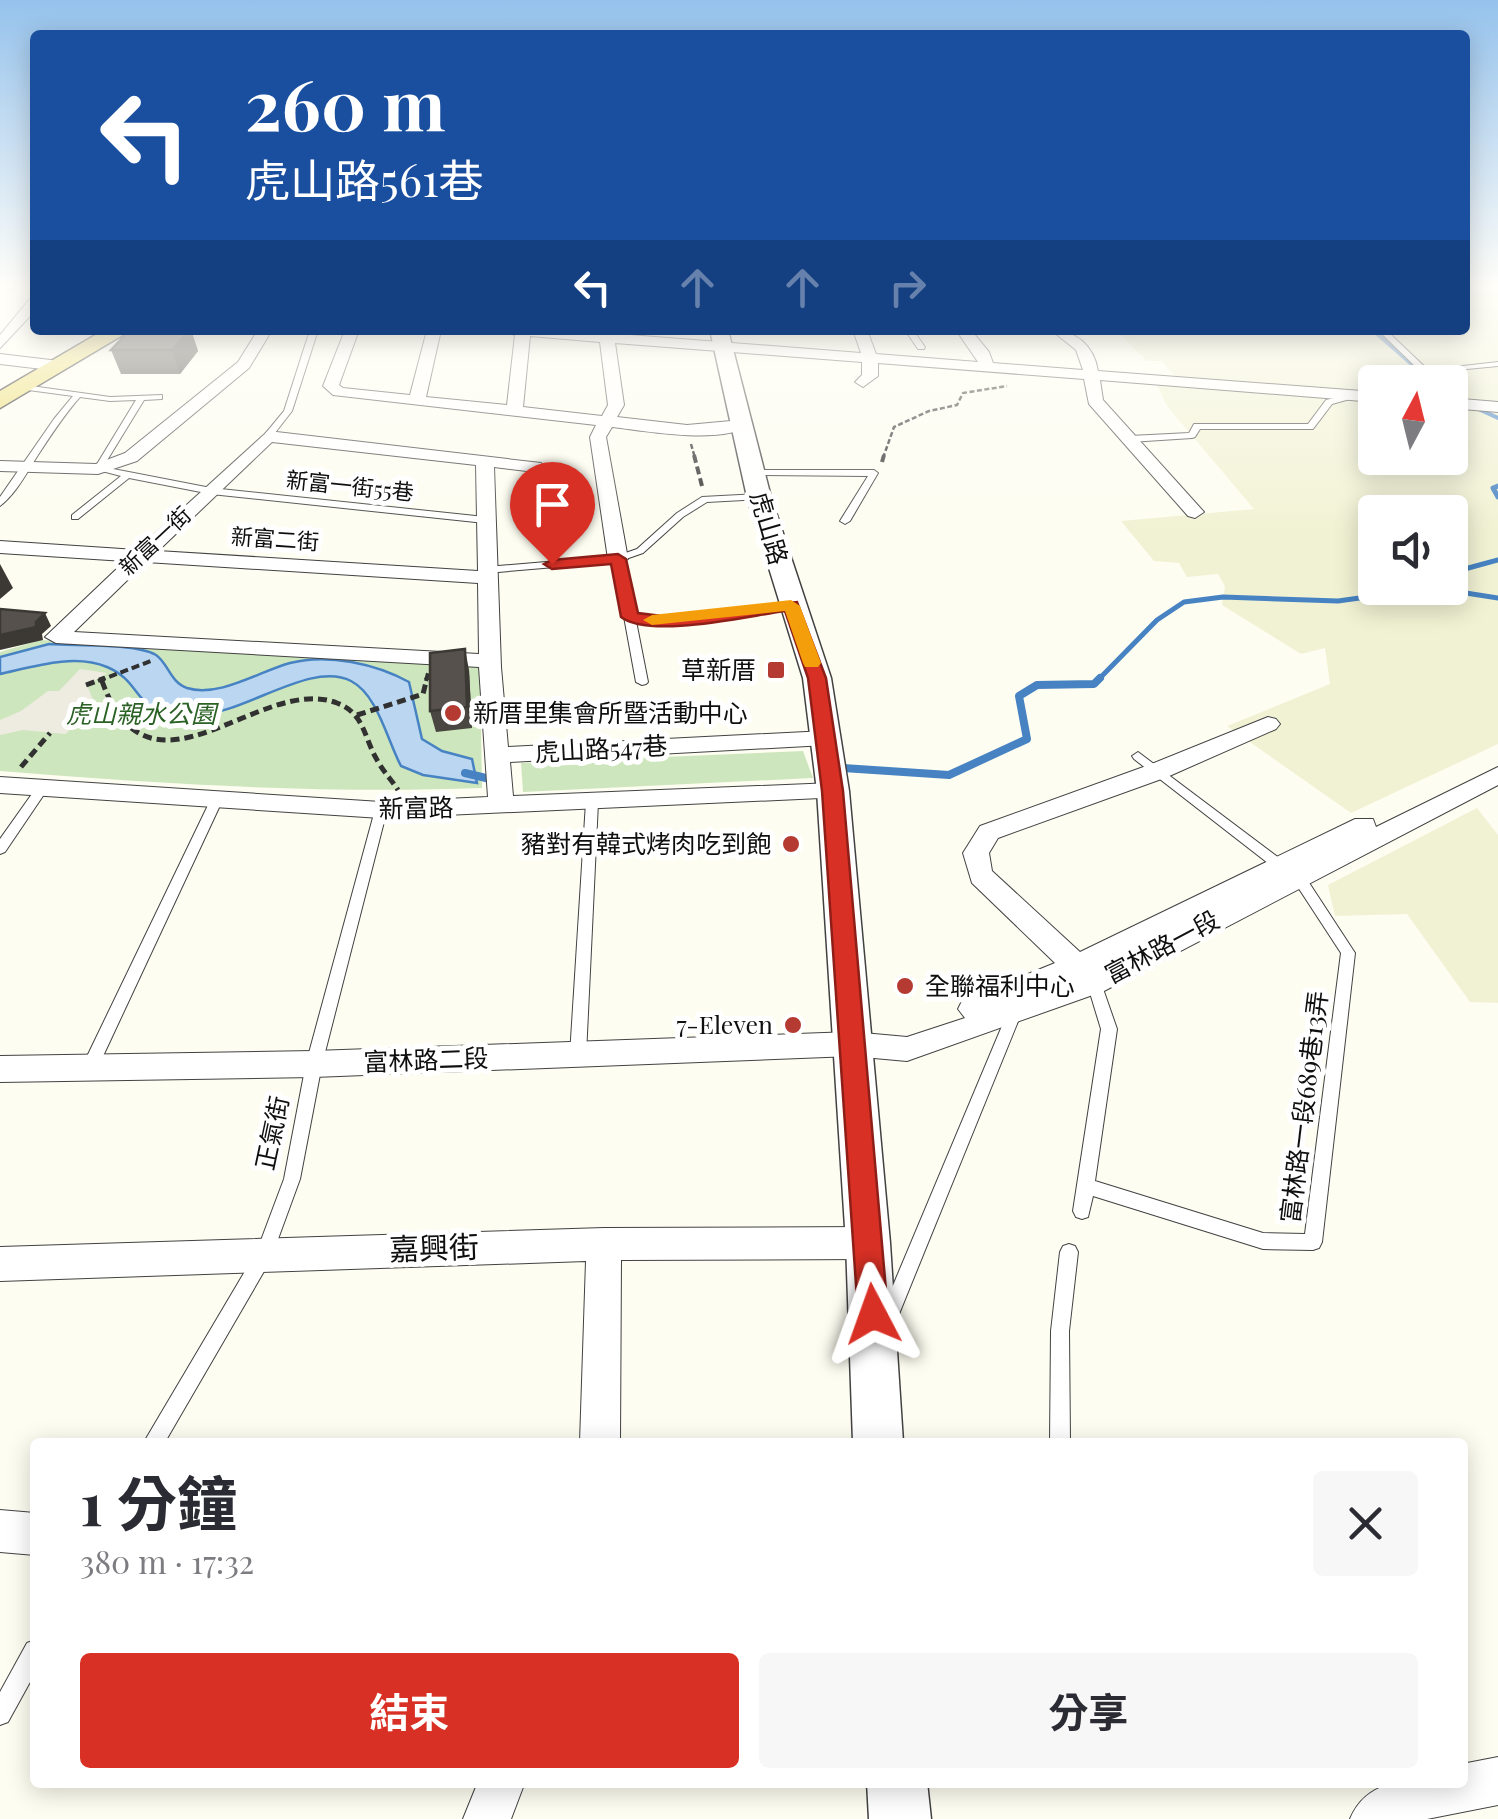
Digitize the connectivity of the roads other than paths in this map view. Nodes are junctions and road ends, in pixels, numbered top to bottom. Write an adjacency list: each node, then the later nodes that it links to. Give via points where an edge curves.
1 (54, 369): 14 (main road)
2 (240, 369): 32 (street, via 131,457)
3 (302, 369): 27 (lane, via 288,411)
4 (337, 369): 20 (street, via 331,386 340,392)
5 (425, 369): 20 (street)
6 (518, 369): 24 (street)
7 (613, 369): 25 (street, via 616,404)
8 (728, 369): 26 (street, 虎山路)
9 (870, 369): 13 (street)
10 (1006, 369): 12 (street)
11 (1089, 369): 12 (street)
12 (1092, 376): 16 (street); 28 (street, via 1095,401)
13 (863, 382)
14 (24, 387): 15 (lane); 21 (main road)
15 (78, 395): 19 (lane); 33 (lane, via 51,423)
16 (1348, 395): 17 (street); 28 (lane, via 1329,402 1310,426 1215,424 1197,426 1192,434)
17 (1358, 395)
18 (159, 397): 19 (lane)
19 (141, 398): 32 (lane)
20 (417, 400): 24 (street)
21 (0, 402)
22 (1468, 404): 23 (street)
23 (1498, 408)
24 (514, 410): 25 (street)
25 (606, 422): 26 (street, via 687,430); 44 (street, via 598,437)
26 (742, 425): 35 (street, 虎山路)
27 (268, 436): 29 (street); 36 (street, 新富一街)
28 (1130, 439): 38 (street)
29 (485, 462): 31 (street); 40 (street)
30 (0, 466): 33 (street)
31 (535, 467)
32 (98, 469): 33 (street); 34 (lane, 新富一街55巷)
33 (27, 470): 37 (lane)
34 (125, 477): 36 (lane, 新富一街55巷); 39 (lane)
35 (756, 485): 41 (lane, via 874,473); 44 (lane, via 705,499 640,550); 46 (street, 虎山路)
36 (211, 491): 40 (lane, 新富一街55巷); 43 (street, 新富一街)
37 (0, 503)
38 (1196, 512)
39 (75, 517)
40 (485, 520): 45 (street)
41 (844, 521)
42 (0, 547): 43 (street, 新富二街)
43 (138, 556): 45 (street, 新富二街); 48 (street, 新富一街, via 56,636)
44 (618, 559): 45 (lane); 47 (lane)
45 (487, 574): 48 (street)
46 (791, 606): 47 (lane, via 662,622); 51 (street, 虎山路, via 817,678)
47 (630, 617): 49 (lane)
48 (490, 662): 52 (street)
49 (642, 682)
50 (1268, 724): 54 (street)
51 (826, 738): 52 (street, 虎山路547巷); 58 (street, 虎山路)
52 (497, 754): 61 (street)
53 (1498, 762): 64 (street, 富林路一段)
54 (1148, 764): 64 (lane); 65 (street, via 989,832 977,845 974,862 981,876)
55 (1498, 774): 64 (street, 富林路一段)
56 (3, 785): 57 (street, 新富路)
57 (43, 787): 59 (street, 新富路); 63 (lane)
58 (833, 791): 60 (street, 新富路); 67 (street, 虎山路)
59 (217, 799): 62 (street, 新富路); 71 (lane)
60 (592, 802): 61 (street, 新富路); 68 (lane)
61 (501, 807): 62 (street, 新富路)
62 (381, 810): 69 (lane, 正氣街)
63 (0, 849)
64 (1288, 871): 65 (street, 富林路一段); 72 (lane, 富林路一段689巷13弄, via 1348,953 1312,1242 1262,1241)
65 (1085, 974): 66 (street, 富林路一段); 67 (street, 富林路一段); 72 (lane, via 1109,1029)
66 (1014, 1014): 67 (street, 富林路一段, via 907,1049); 79 (lane)
67 (852, 1044): 68 (street, 富林路二段); 74 (street, 虎山路)
68 (578, 1055): 69 (street, 富林路二段)
69 (314, 1064): 71 (street, 富林路二段); 77 (lane, 正氣街, via 292,1179)
70 (0, 1069): 71 (street, 富林路二段)
71 (88, 1070)
72 (1086, 1186): 73 (lane)
73 (1082, 1211)
74 (868, 1243): 75 (street, 嘉興街); 79 (street, 虎山路)
75 (604, 1244): 77 (street, 嘉興街); 81 (street)
76 (1068, 1252): 83 (lane)
77 (264, 1255): 78 (street, 嘉興街); 80 (lane, 正氣街)
78 (0, 1264)
79 (875, 1350): 82 (street, 虎山路)
80 (156, 1438)
81 (600, 1438)
82 (878, 1438)
83 (1060, 1438)
84 (0, 1531): 85 (street)
85 (30, 1534)
86 (30, 1661): 87 (lane)
87 (0, 1714)
88 (1498, 1781): 89 (street)
89 (1468, 1786)
90 (500, 1788): 94 (street)
91 (897, 1788): 95 (street)
92 (1460, 1788): 93 (street)
93 (1388, 1801)
94 (487, 1819)
95 (900, 1819)

